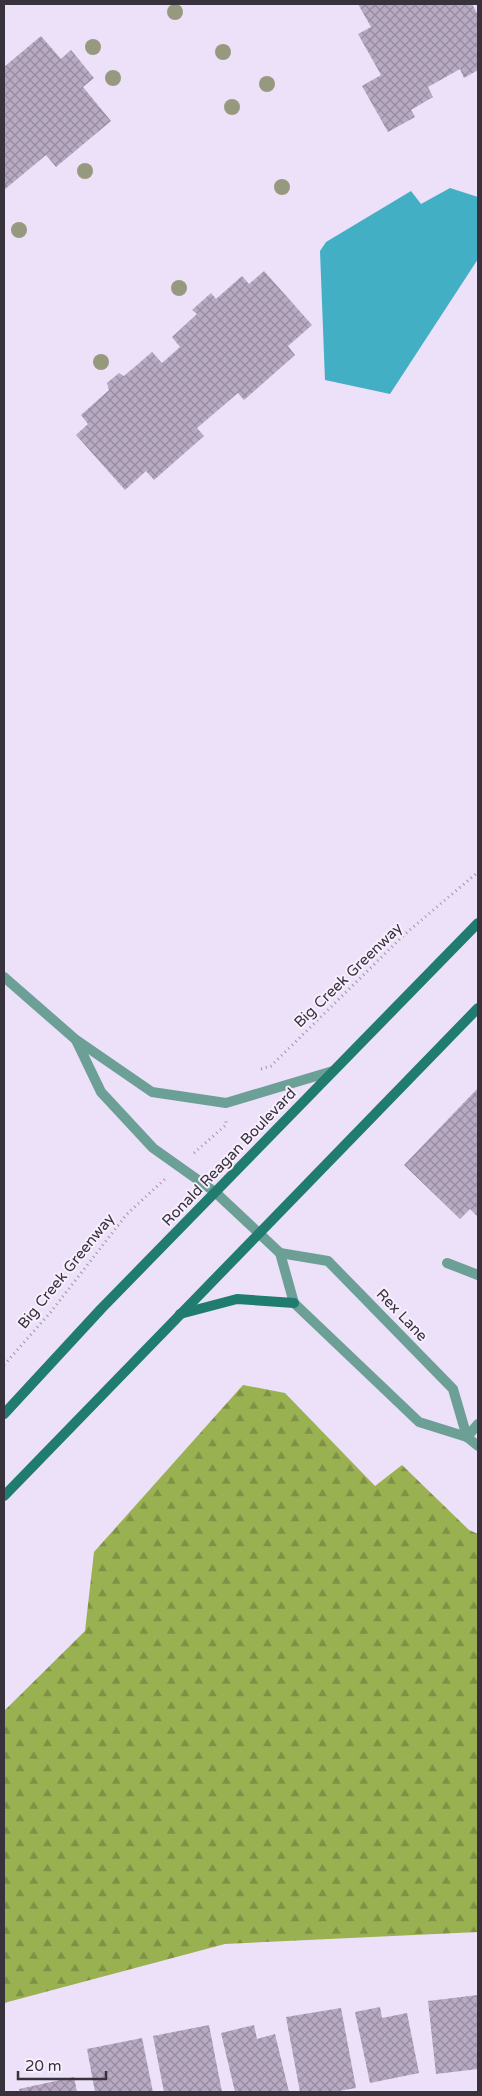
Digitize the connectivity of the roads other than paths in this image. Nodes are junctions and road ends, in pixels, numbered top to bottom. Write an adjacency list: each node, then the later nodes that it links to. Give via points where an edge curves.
1 (478, 923): 5 (main road, Ronald Reagan Boulevard)
2 (4, 977): 4 (street)
3 (478, 1008): 7 (main road)
4 (75, 1039): 5 (street, via 152,1092 226,1103); 6 (street, via 101,1092 153,1148)
5 (333, 1071): 6 (main road, Ronald Reagan Boulevard)
6 (215, 1192): 7 (street); 13 (main road, Ronald Reagan Boulevard)
7 (258, 1233): 8 (street); 12 (main road)
8 (280, 1253): 11 (street); 15 (street, Rex Lane, via 328,1261 453,1389)
9 (448, 1263): 10 (street)
10 (478, 1275)
11 (294, 1302): 12 (main road, via 236,1299); 15 (street, via 418,1422)
12 (179, 1314): 17 (main road)
13 (4, 1414)
14 (478, 1424): 15 (street)
15 (467, 1437): 16 (street)
16 (478, 1446)
17 (4, 1496)

